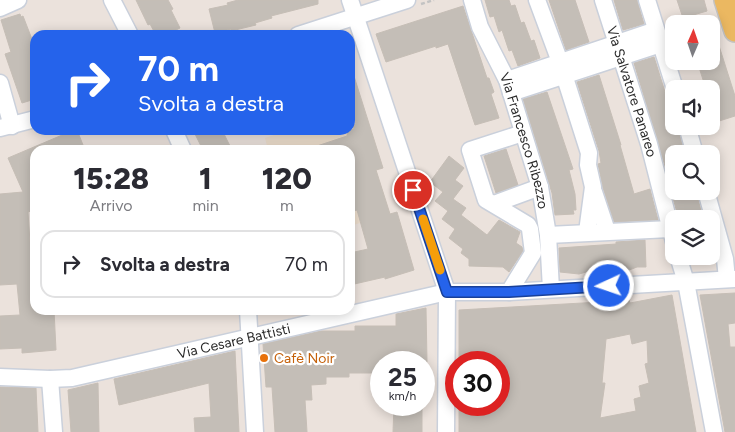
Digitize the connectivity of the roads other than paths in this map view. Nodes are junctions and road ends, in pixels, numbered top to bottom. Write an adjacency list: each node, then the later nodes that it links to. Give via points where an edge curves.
1 (18, 0): 10 (street)
2 (112, 0): 12 (street)
3 (350, 0): 11 (street)
4 (406, 0): 11 (street)
5 (472, 0): 20 (street, Via Francesco Ribezzo, via 480,27)
6 (537, 0): 17 (street)
7 (603, 0): 16 (street, Via Salvatore Panareo)
8 (647, 0): 15 (street)
9 (725, 0): 14 (main road)
10 (0, 8)
11 (356, 16): 13 (street); 37 (street)
12 (127, 30)
13 (313, 30)
14 (735, 31)
15 (658, 37): 16 (street); 18 (street)
16 (620, 50): 17 (street); 28 (street, Via Salvatore Panareo)
17 (562, 69): 20 (street); 25 (street, via 589,153)
18 (672, 80)
19 (0, 83): 22 (street)
20 (509, 86): 23 (street, Via Francesco Ribezzo)
21 (30, 120): 22 (street)
22 (6, 127)
23 (523, 132): 24 (street, Via Francesco Ribezzo); 27 (street, via 470,150 486,200)
24 (540, 187): 27 (street); 31 (street, Via Francesco Ribezzo)
25 (593, 187): 29 (street); 30 (street)
26 (709, 200): 34 (street)
27 (494, 204): 38 (street, via 530,229 533,253)
28 (666, 210)
29 (607, 231): 30 (street); 32 (street)
30 (587, 232): 31 (street)
31 (548, 235): 36 (street, Via Francesco Ribezzo)
32 (665, 235)
33 (681, 265): 35 (street)
34 (731, 279): 35 (street, Via Cesare Battisti)
35 (686, 282): 36 (street, Via Cesare Battisti); 48 (street)
36 (551, 289): 38 (street, Via Cesare Battisti)
37 (447, 292): 38 (street, Via Cesare Battisti); 39 (street, Via Cesare Battisti); 47 (street)
38 (509, 292)
39 (355, 313)
40 (248, 315): 42 (street)
41 (344, 315): 42 (street, Via Cesare Battisti)
42 (250, 336): 44 (street, Via Cesare Battisti, via 72,378); 46 (street)
43 (0, 377): 44 (street, Via Cesare Battisti)
44 (50, 379): 45 (street)
45 (54, 432)
46 (255, 432)
47 (446, 432)
48 (714, 432)

